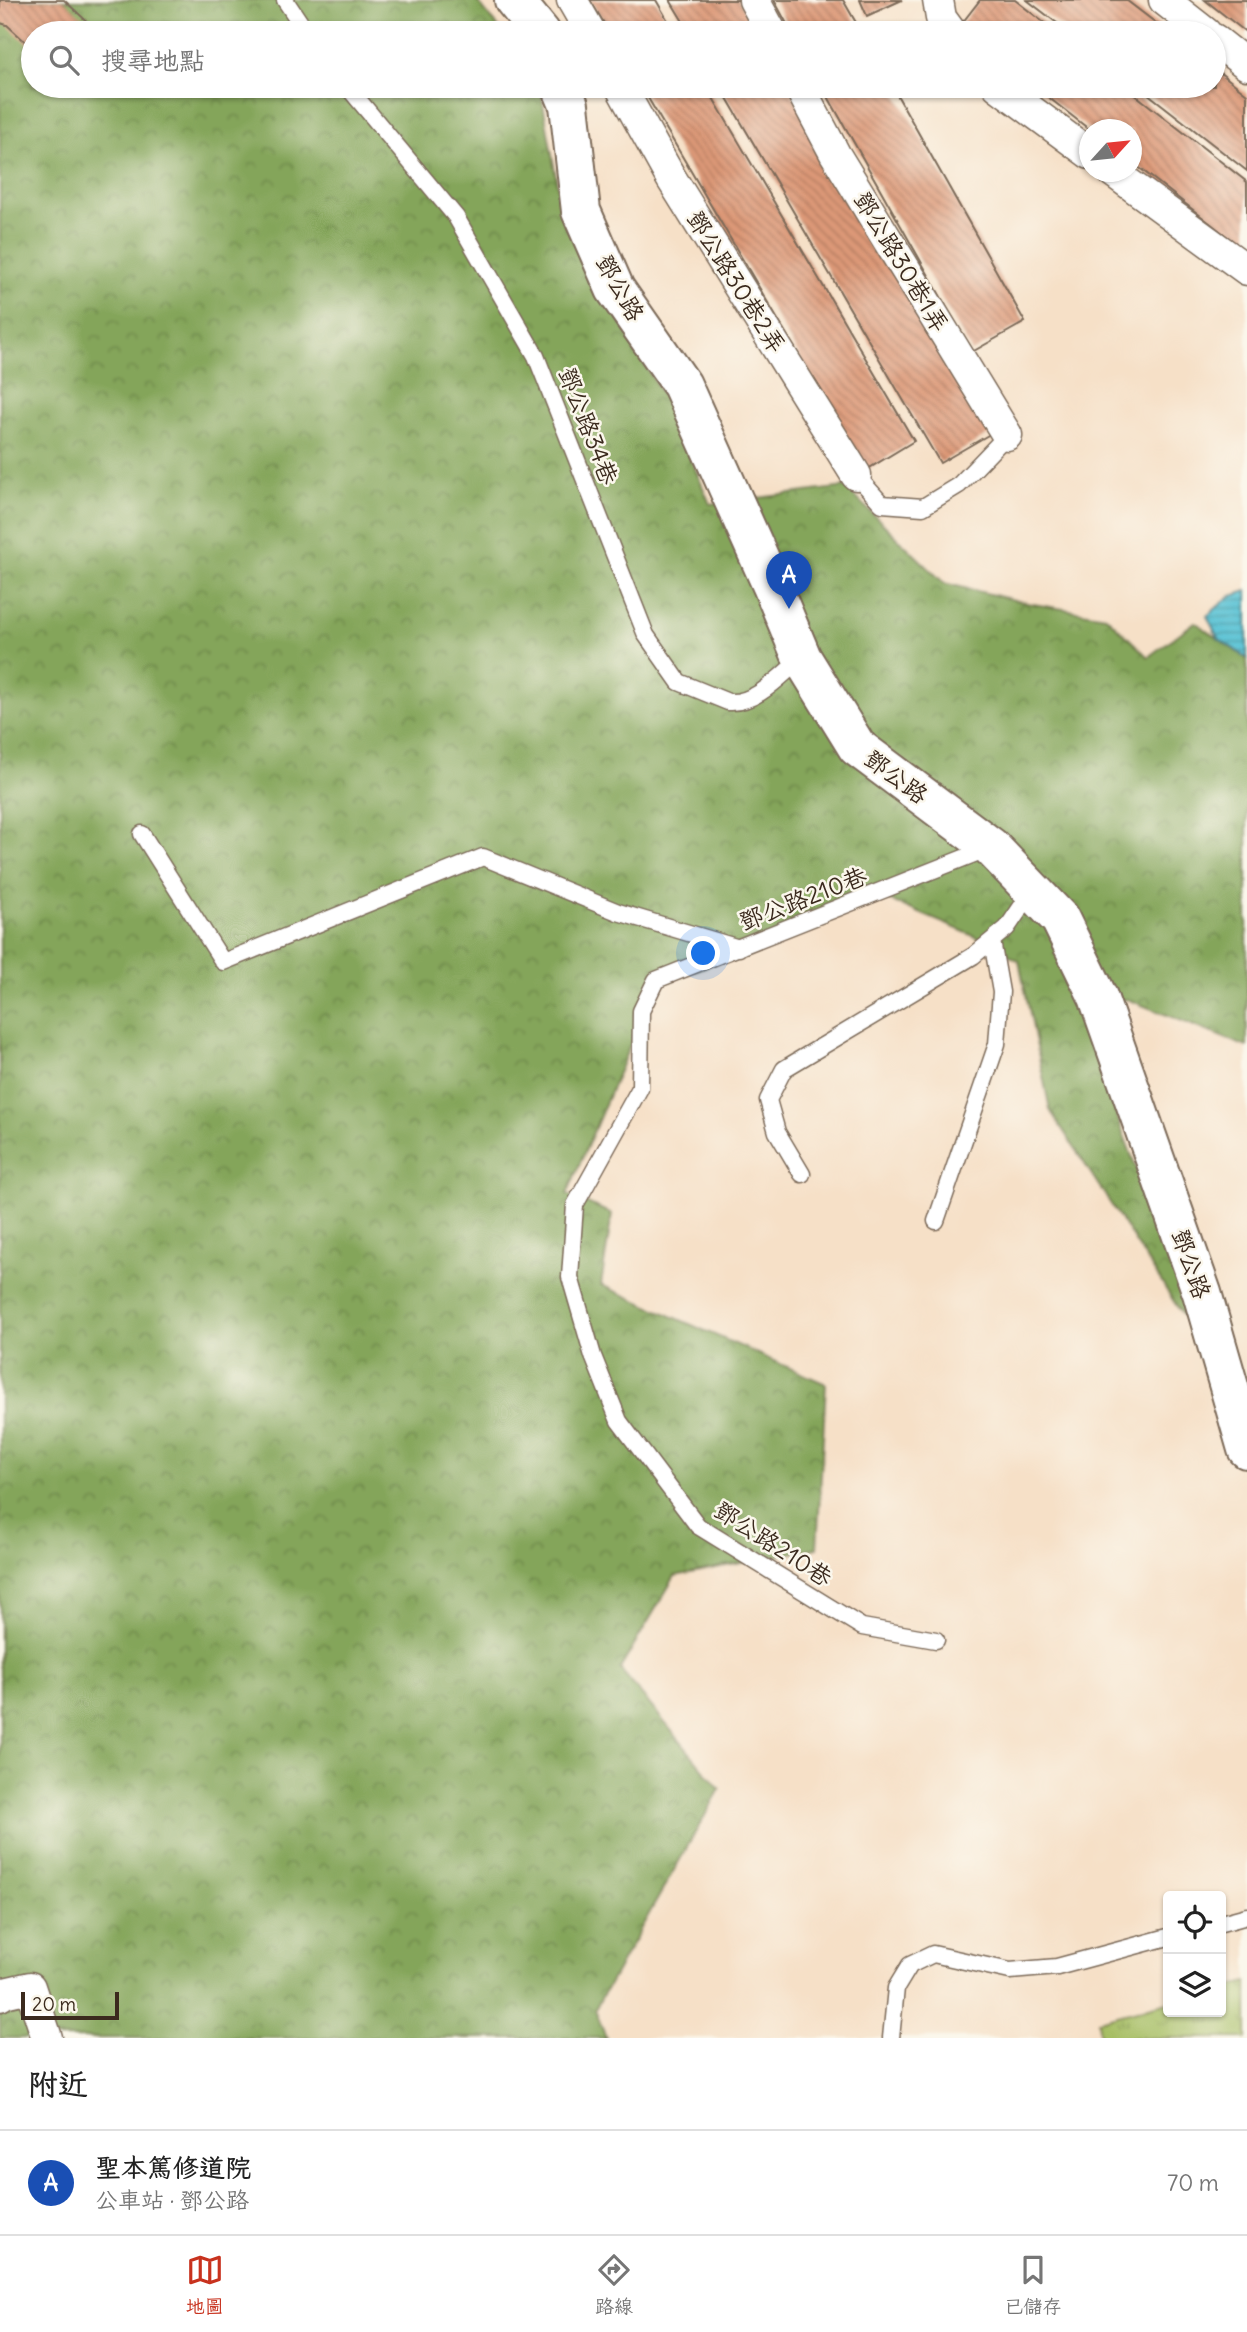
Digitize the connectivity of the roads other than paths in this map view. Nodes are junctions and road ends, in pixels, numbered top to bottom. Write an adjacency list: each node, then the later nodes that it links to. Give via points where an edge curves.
1 (277, 0): 8 (lane)
2 (285, 0): 8 (lane)
3 (514, 0): 10 (street)
4 (572, 0): 11 (street)
5 (754, 0): 12 (street)
6 (938, 0): 13 (street)
7 (1164, 0): 14 (street)
8 (294, 15): 9 (lane)
9 (298, 21)
10 (531, 21)
11 (584, 21)
12 (765, 21)
13 (943, 21)
14 (1191, 21)
15 (1226, 48): 16 (street)
16 (1247, 65)
17 (357, 98): 27 (lane, 鄧公路34巷, via 456,217 536,356 646,635 679,682 737,703 758,693)
18 (566, 98): 27 (street, 鄧公路, via 581,211 615,289 682,385)
19 (627, 98): 26 (street, 鄧公路30巷2弄, via 671,178)
20 (805, 98): 25 (street, 鄧公路30巷1弄)
21 (1014, 98): 22 (street)
22 (1079, 146)
23 (1128, 182): 24 (street)
24 (1247, 270)
25 (1007, 435): 26 (lane, via 959,485 923,507 882,504)
26 (856, 475)
27 (802, 658): 29 (street, 鄧公路, via 857,747)
28 (142, 834): 32 (lane, via 223,962 483,857 618,912)
29 (991, 848): 30 (street, 鄧公路); 32 (lane, 鄧公路210巷)
30 (1032, 891): 31 (lane, via 1007,928); 35 (street, 鄧公路, via 1060,919 1098,997 1202,1293)
31 (992, 941): 33 (lane, via 784,1069 768,1100 777,1132); 34 (lane, via 1001,992 997,1044)
32 (739, 948): 36 (lane, 鄧公路210巷, via 656,980 641,1011 640,1088 575,1205 570,1277 593,1356 619,1421 698,1525 862,1627)
33 (802, 1174)
34 (936, 1221)
35 (1247, 1449)
36 (936, 1640)
37 (1247, 1916): 38 (lane)
38 (1226, 1922)
39 (1163, 1938): 42 (lane, via 1058,1967 1010,1971 933,1954 910,1965 896,1988)
40 (0, 1996): 41 (street, via 30,1987)
41 (47, 2038)
42 (891, 2038)

